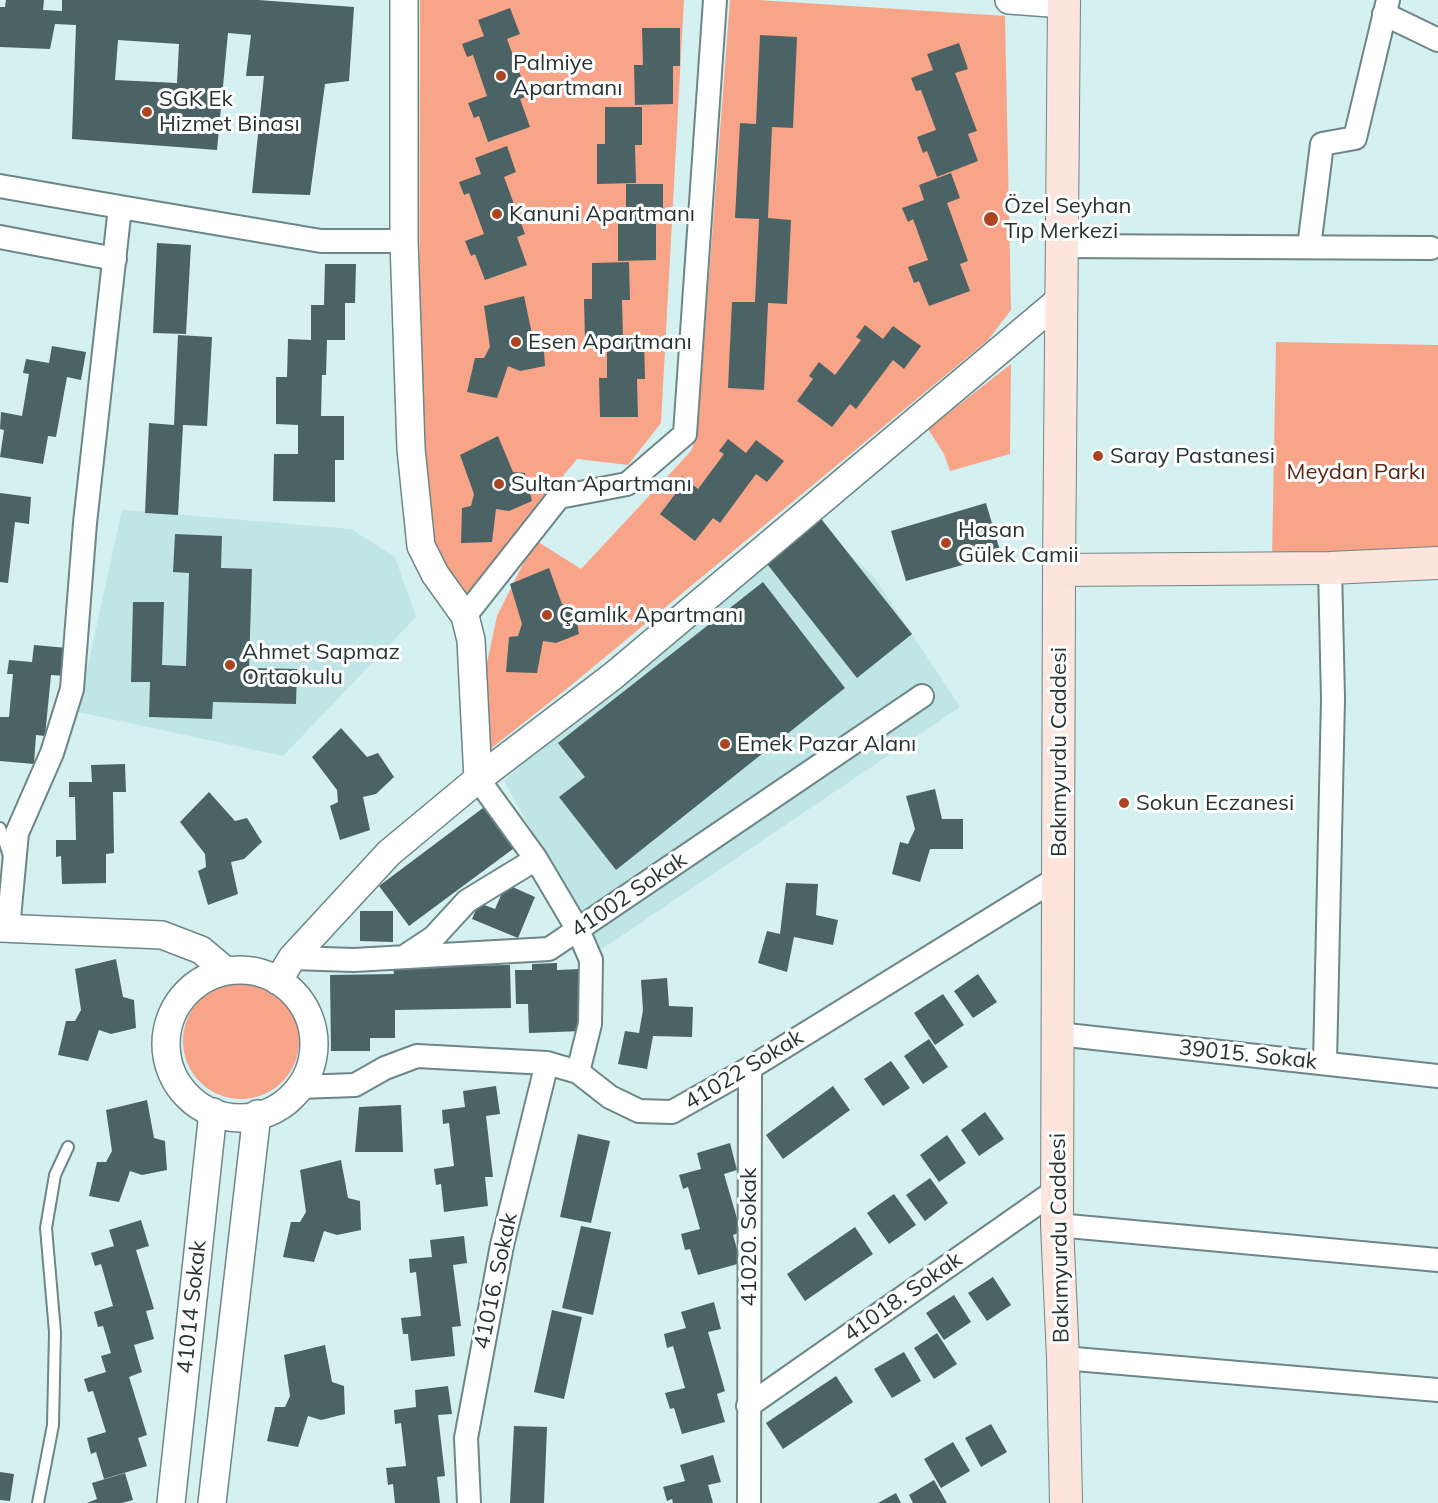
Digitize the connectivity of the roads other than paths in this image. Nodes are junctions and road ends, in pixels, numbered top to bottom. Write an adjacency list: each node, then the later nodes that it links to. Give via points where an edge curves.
1 (404, 0): 10 (street)
2 (716, 0): 19 (street, via 685,434 627,484 559,497)
3 (1009, 0): 4 (street)
4 (1064, 2): 11 (main road, Bakımyurdu Caddesi)
5 (1386, 7): 6 (street); 12 (street, via 1355,138 1322,144)
6 (1438, 40)
7 (0, 186): 8 (street)
8 (120, 207): 10 (street, via 321,241); 14 (street)
9 (0, 237): 14 (street)
10 (404, 241): 19 (street, via 411,449 421,546 435,574)
11 (1062, 246): 12 (street); 15 (main road, Bakımyurdu Caddesi)
12 (1309, 247): 13 (street)
13 (1431, 248)
14 (115, 259): 24 (street, via 85,523 72,689 52,753 17,833)
15 (1062, 298): 18 (main road, Bakımyurdu Caddesi); 21 (street, via 613,676)
16 (1438, 563): 17 (main road)
17 (1330, 568): 18 (main road); 33 (street, via 1334,699)
18 (1059, 570): 25 (main road, Bakımyurdu Caddesi)
19 (465, 616): 21 (street, via 471,640)
20 (922, 696): 27 (street, 41002 Sokak)
21 (478, 779): 23 (street); 29 (street, via 389,854)
22 (0, 828): 24 (lane)
23 (536, 860): 27 (street); 28 (street, via 467,901 434,937)
24 (14, 871): 26 (street)
25 (1059, 877): 31 (main road, Bakımyurdu Caddesi); 34 (street, 41022 Sokak)
26 (4, 928): 30 (street, via 162,935 201,950)
27 (579, 930): 28 (street, 41002 Sokak, via 549,950); 35 (street, via 591,960 590,1024)
28 (402, 957): 29 (street, 41002 Sokak)
29 (285, 969): 30 (street, via 272,976 252,970); 37 (street, via 293,991 308,1013 314,1045 310,1070)
30 (226, 971): 38 (street, via 202,979 183,996 168,1028 166,1054 173,1077 189,1098)
31 (1058, 1034): 33 (street, 39015. Sokak); 41 (main road, Bakımyurdu Caddesi)
32 (547, 1063): 35 (street, 41022 Sokak); 37 (street, 41022 Sokak, via 417,1056 384,1068 356,1086); 50 (street, 41016. Sokak, via 502,1245 466,1438)
33 (1324, 1063): 36 (street, 39015. Sokak)
34 (750, 1068): 35 (street, 41022 Sokak, via 672,1112 639,1111 610,1097); 46 (street, 41020. Sokak)
35 (578, 1072)
36 (1438, 1076)
37 (299, 1088): 39 (street, via 274,1110)
38 (213, 1112): 39 (street, via 242,1118); 48 (street, 41014 Sokak)
39 (257, 1114): 49 (street, 41014 Sokak)
40 (68, 1147): 47 (lane, via 55,1175 46,1228 55,1332 52,1425)
41 (1058, 1189): 42 (main road, Bakımyurdu Caddesi); 46 (street, 41018. Sokak)
42 (1057, 1225): 43 (street); 44 (main road, Bakımyurdu Caddesi)
43 (1438, 1260)
44 (1063, 1358): 45 (street); 52 (main road, Bakımyurdu Caddesi)
45 (1438, 1390)
46 (748, 1406): 51 (street, 41020. Sokak)
47 (38, 1503)
48 (171, 1503)
49 (212, 1503)
50 (469, 1503)
51 (749, 1503)
52 (1066, 1503)

